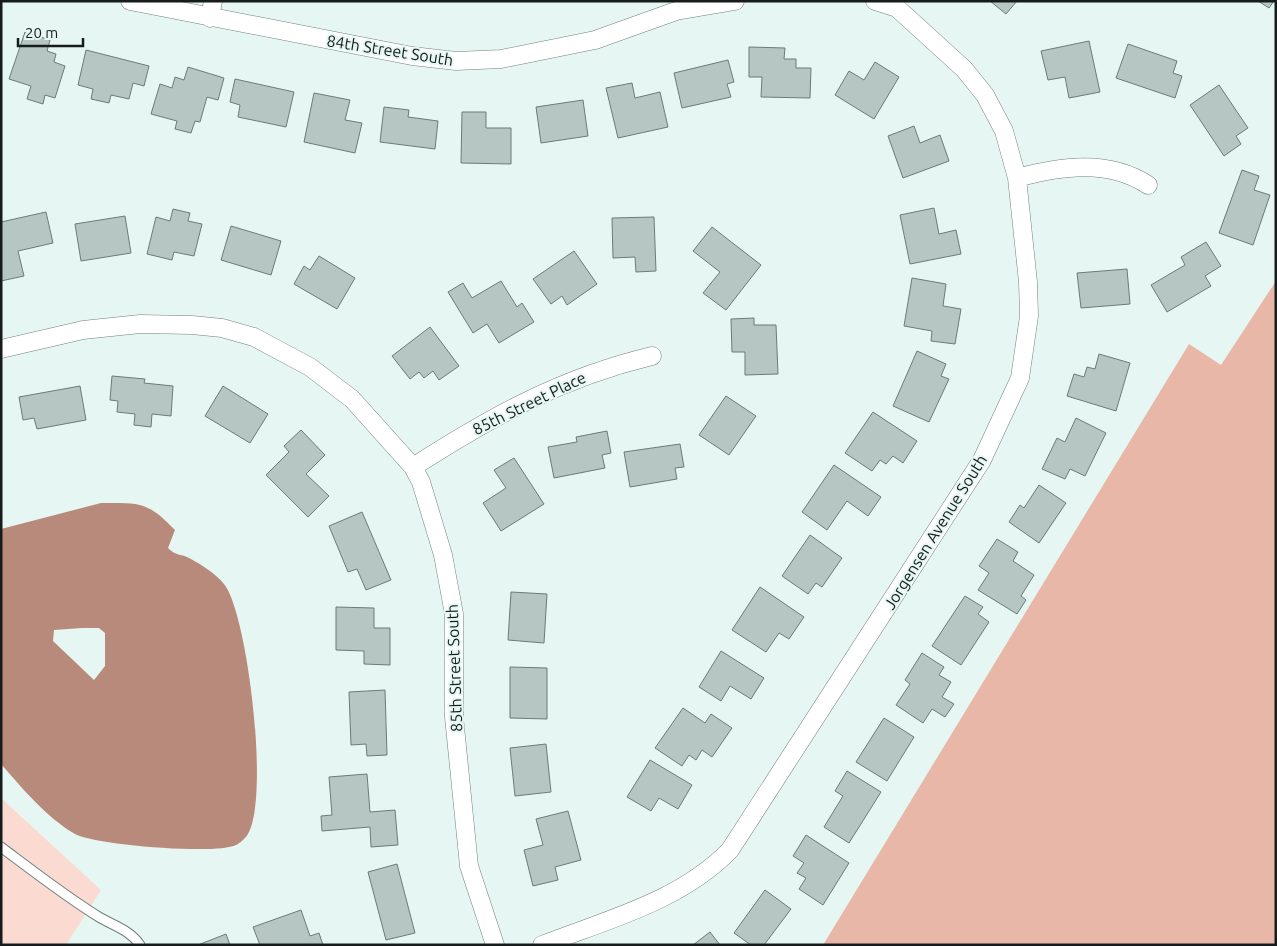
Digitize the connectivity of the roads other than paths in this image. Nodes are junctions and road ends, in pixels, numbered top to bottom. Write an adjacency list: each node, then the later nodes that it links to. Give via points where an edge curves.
1 (130, 1): 6 (street, 84th Street South)
2 (734, 1): 5 (street, 84th Street South)
3 (875, 1): 4 (street)
4 (898, 4): 7 (street, Jorgensen Avenue South, via 964,68 985,95 1004,131)
5 (675, 6): 6 (street, 84th Street South, via 595,40 501,59 456,61 412,56)
6 (211, 9)
7 (1017, 178): 8 (street, via 1053,168 1081,166 1114,170 1134,176); 15 (street, Jorgensen Avenue South, via 1029,316 1020,378 982,460 730,850 714,867 689,884 640,908)
8 (1148, 185)
9 (1, 349): 11 (street, 85th Street South, via 83,330 140,324 222,328 254,337 310,368 352,399)
10 (652, 356): 11 (street, 85th Street Place, via 573,379 482,423)
11 (413, 467): 14 (street, 85th Street South, via 421,482 443,555 454,614 454,717 469,866)
12 (1, 847): 13 (lane, via 46,882 135,937)
13 (140, 945)
14 (494, 945)
15 (542, 945)

